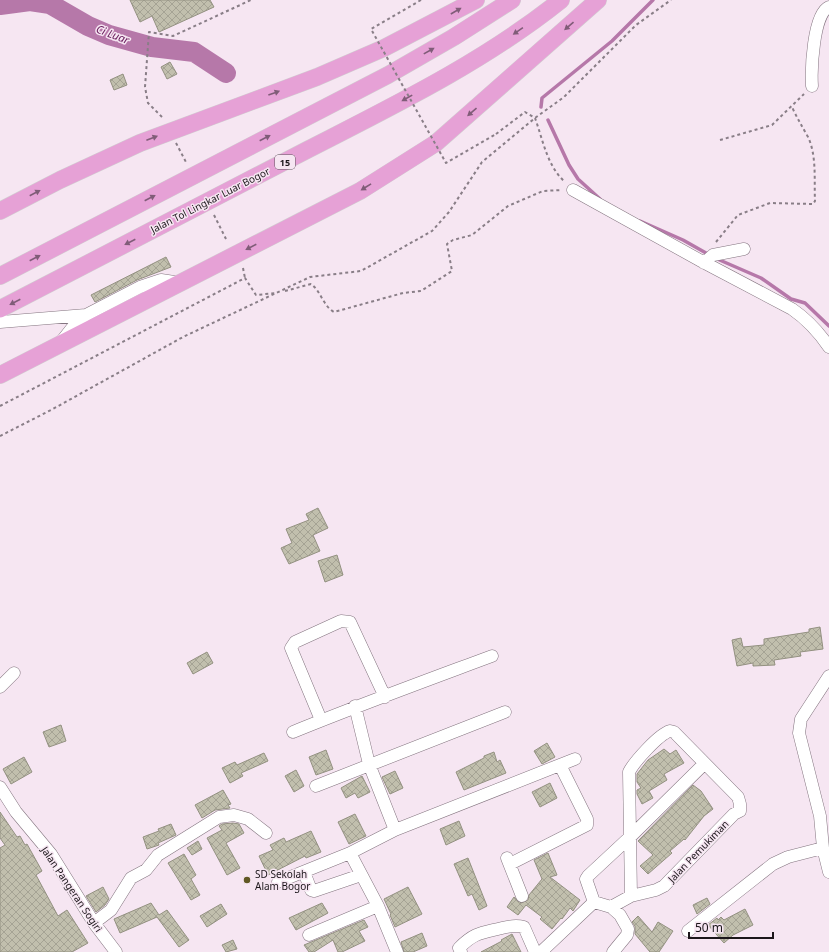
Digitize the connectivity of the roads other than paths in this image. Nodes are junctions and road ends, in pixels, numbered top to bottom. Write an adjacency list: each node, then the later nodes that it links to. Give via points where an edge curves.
1 (476, 0): 8 (highway, one-way to 1, via 140,143 317,77 378,51)
2 (512, 0): 11 (highway, one-way to 2, via 388,75)
3 (561, 0): 13 (highway, Jalan Tol Lingkar Luar Bogor / 15, one-way to 13, via 464,66)
4 (598, 0): 12 (highway, one-way to 12, via 436,143 360,191)
5 (829, 7): 6 (street, via 824,9 820,17 812,59)
6 (812, 86)
7 (573, 190): 10 (street)
8 (0, 211)
9 (744, 249): 10 (street)
10 (708, 259): 17 (street, via 804,317)
11 (0, 276)
12 (182, 283): 14 (street, via 161,280 140,287); 16 (highway)
13 (0, 309)
14 (86, 315): 15 (street); 16 (street, via 76,323)
15 (0, 322)
16 (58, 346): 18 (highway)
17 (829, 348)
18 (0, 375)
19 (492, 656): 23 (street)
20 (14, 673): 22 (street)
21 (829, 676): 37 (street, via 799,725 820,816)
22 (0, 687)
23 (385, 696): 24 (street); 26 (street, via 350,622 341,621 295,642 291,648)
24 (355, 706): 26 (street); 29 (street)
25 (505, 712): 29 (street)
26 (321, 720): 27 (street)
27 (293, 732)
28 (575, 759): 31 (street)
29 (369, 764): 32 (street); 34 (street)
30 (704, 764): 36 (street); 36 (street, via 674,732 663,734 633,765 630,772); 44 (street, Jalan Pemukiman, via 738,797 740,811 734,814 664,886)
31 (560, 765): 34 (street); 43 (street, via 587,819 587,825 508,861)
32 (316, 786)
33 (0, 787): 48 (street, Jalan Pangeran Sogiri, via 16,812 51,854)
34 (395, 830): 38 (street)
35 (266, 833): 48 (street, via 248,819 234,815 219,817 158,855 146,870 131,878 111,910)
36 (631, 836): 44 (street); 45 (street, via 587,878)
37 (823, 848): 40 (street); 49 (street, via 772,864)
38 (350, 853): 39 (street); 41 (street)
39 (304, 872): 41 (street, via 311,890 314,891); 42 (street)
40 (829, 872)
41 (361, 874): 46 (street)
42 (278, 882)
43 (522, 896)
44 (631, 896): 47 (street, Jalan Pemukiman)
45 (594, 902): 47 (street); 55 (street)
46 (378, 906): 50 (street); 53 (street)
47 (619, 915): 56 (street, via 628,929 627,936)
48 (94, 923): 52 (street, Jalan Pangeran Sogiri)
49 (688, 931)
50 (309, 935)
51 (457, 951): 54 (street, via 466,941 488,930 517,925 524,927)
52 (116, 952)
53 (397, 952)
54 (535, 952)
55 (541, 952)
56 (613, 952)

